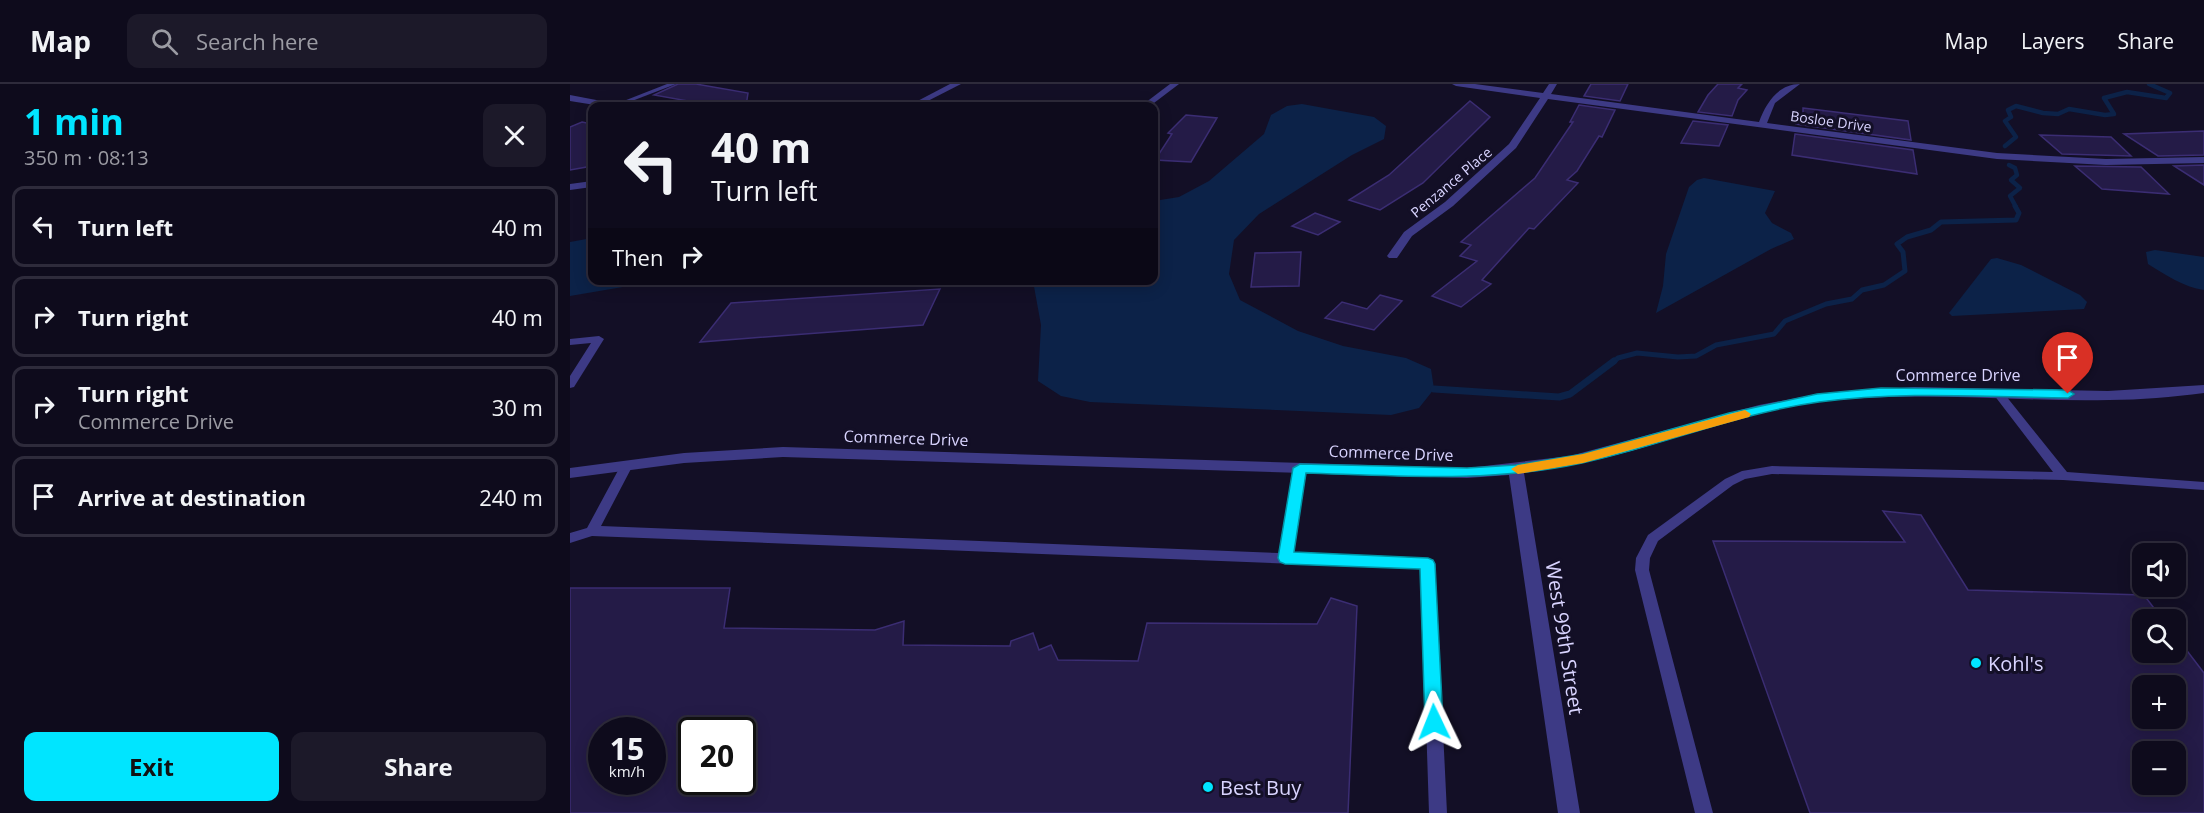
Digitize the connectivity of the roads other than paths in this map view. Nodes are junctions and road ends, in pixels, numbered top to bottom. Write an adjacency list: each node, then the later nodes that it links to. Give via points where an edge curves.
1 (673, 84): 10 (lane)
2 (957, 84): 11 (street)
3 (1175, 84): 12 (street)
4 (1456, 84): 7 (street, Bosloe Drive)
5 (1553, 84): 7 (street, Penzance Place)
6 (1796, 84): 13 (street, via 1772,102)
7 (1545, 96): 13 (street, Bosloe Drive); 17 (street, Penzance Place, via 1513,146 1491,169 1408,234)
8 (570, 98): 9 (street)
9 (592, 102)
10 (624, 102)
11 (920, 102)
12 (1150, 102)
13 (1762, 126): 14 (street, Bosloe Drive, via 2030,159)
14 (2204, 160)
15 (588, 185): 16 (street)
16 (570, 187)
17 (1393, 256)
18 (570, 342): 19 (lane, via 599,339)
19 (570, 385)
20 (2204, 388): 21 (street, Commerce Drive, via 2157,393)
21 (1998, 393): 24 (street, Commerce Drive, via 1881,392 1817,398 1729,417 1583,458); 26 (lane)
22 (627, 465): 23 (street, Commerce Drive, via 733,453 783,452); 25 (street, Commerce Drive); 28 (lane)
23 (1300, 468): 24 (street, Commerce Drive, via 1467,473); 30 (lane)
24 (1516, 470): 32 (street, West 99th Street)
25 (570, 473)
26 (2063, 476): 27 (lane); 33 (lane, via 1758,471 1729,482 1653,538 1642,558 1642,570)
27 (2204, 486)
28 (592, 531): 29 (lane); 30 (lane)
29 (570, 537)
30 (1285, 558): 31 (lane, via 1428,564)
31 (1438, 813)
32 (1569, 813)
33 (1704, 813)

